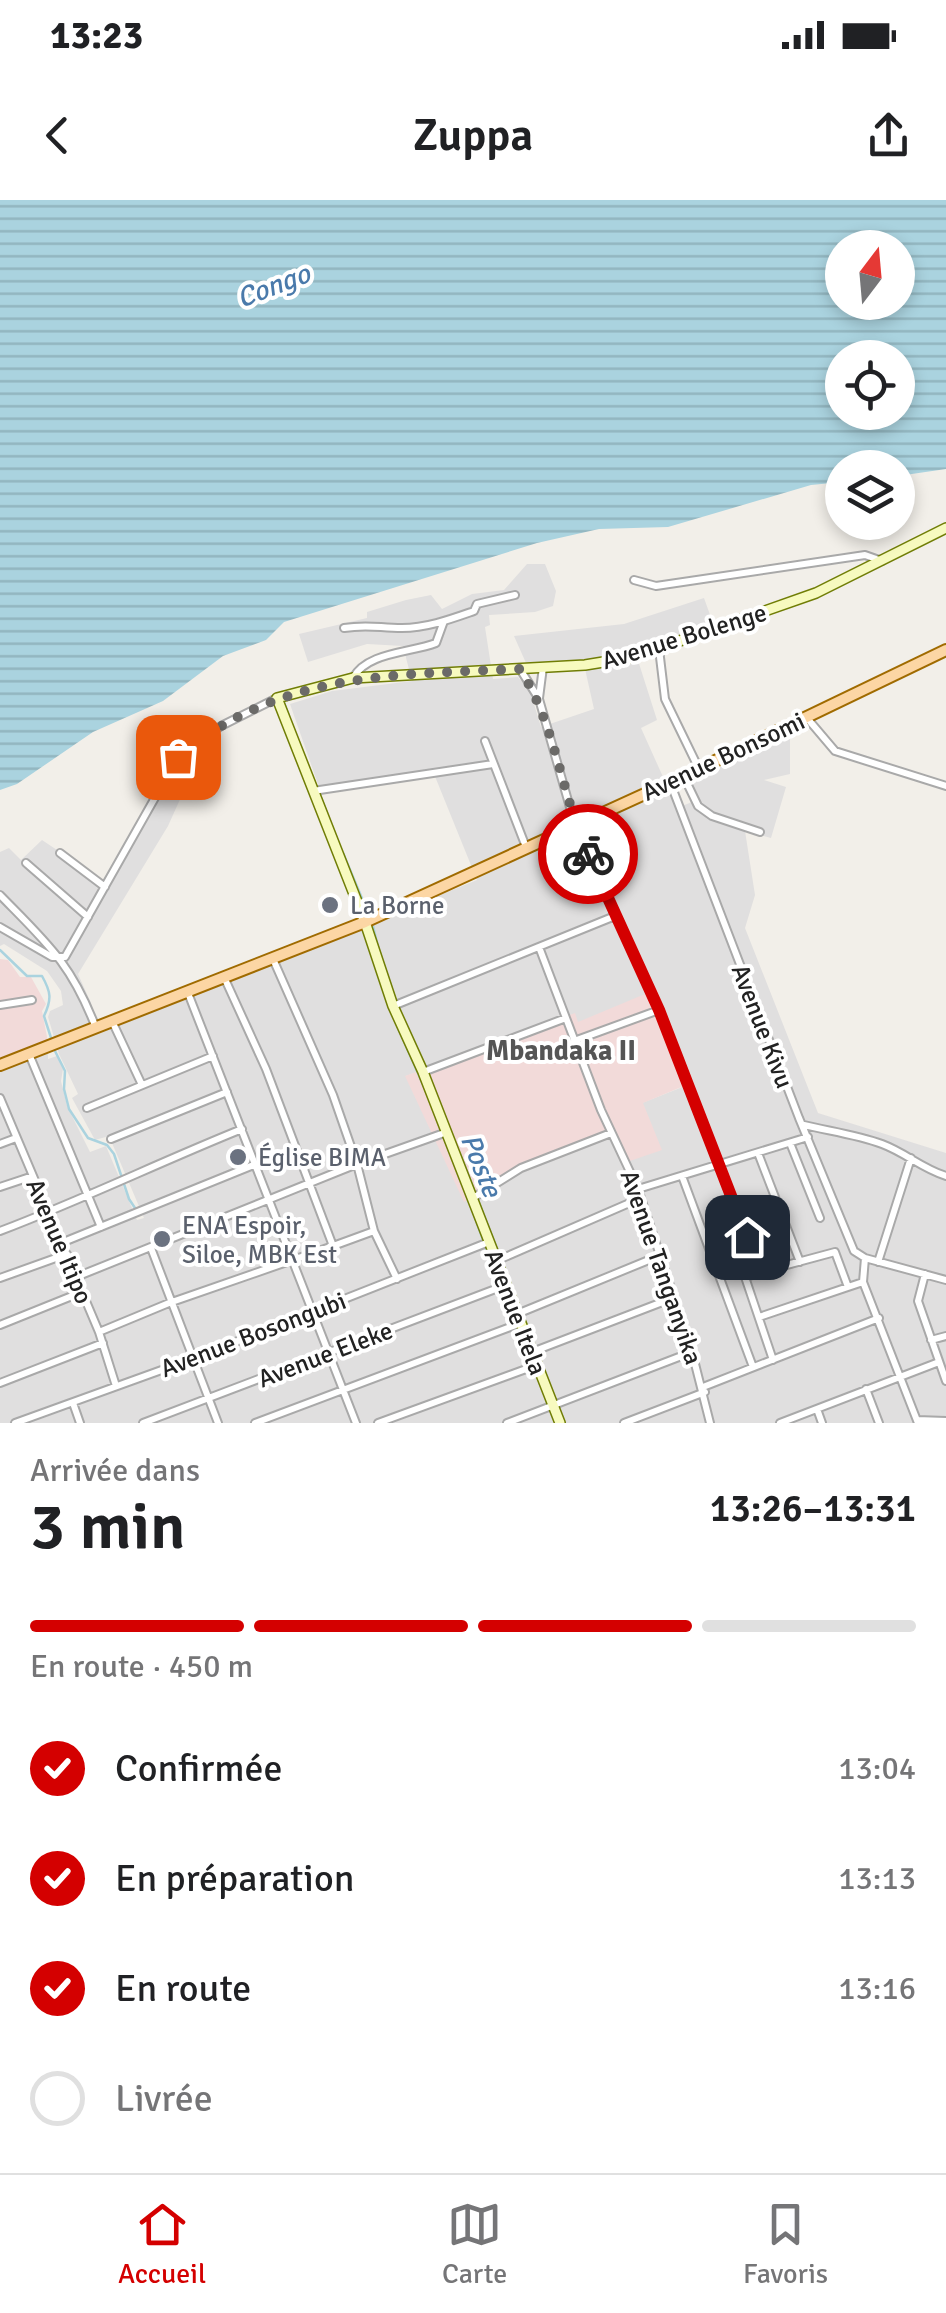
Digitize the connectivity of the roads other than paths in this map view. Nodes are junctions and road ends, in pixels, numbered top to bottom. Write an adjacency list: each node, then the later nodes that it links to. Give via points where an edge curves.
1 (946, 528): 2 (street, Avenue Bolenge)
2 (882, 561): 3 (street, via 865,555 656,586); 7 (street, Avenue Bolenge, via 816,593)
3 (634, 580)
4 (515, 595): 5 (street)
5 (444, 621): 6 (street); 11 (street, via 436,643 376,658)
6 (344, 628)
7 (658, 649): 9 (street, Avenue Bolenge, via 610,662); 17 (street, via 664,699)
8 (946, 650): 14 (main road, Avenue Bonsomi)
9 (543, 667): 10 (street, Avenue Bolenge); 13 (street)
10 (520, 669): 11 (street, Avenue Bolenge); 13 (street)
11 (353, 678): 12 (street, Avenue Bolenge)
12 (277, 698): 21 (street, Avenue Itela); 27 (street, Avenue Bolenge, via 178,757)
13 (539, 699): 22 (street)
14 (806, 717): 17 (main road, Avenue Bonsomi); 20 (street, via 835,751)
15 (485, 741): 16 (street)
16 (494, 764): 21 (street); 24 (street)
17 (699, 769): 18 (main road, Avenue Bonsomi)
18 (684, 776): 19 (main road, Avenue Bonsomi); 23 (street, via 698,806)
19 (670, 782): 22 (main road, Avenue Bonsomi); 54 (street, Avenue Kivu)
20 (946, 786)
21 (313, 792): 31 (street, Avenue Itela)
22 (575, 825): 24 (main road, Avenue Bonsomi); 29 (street)
23 (760, 832)
24 (526, 847): 31 (main road, Avenue Bonsomi)
25 (60, 853): 27 (street)
26 (26, 863): 30 (street)
27 (105, 887): 30 (street, Avenue Bolenge)
28 (0, 895): 34 (street)
29 (615, 916): 33 (street); 41 (street)
30 (88, 917): 34 (street, Avenue Bolenge)
31 (364, 922): 35 (main road, Avenue Bonsomi); 40 (street, Avenue Itela)
32 (0, 927): 34 (street)
33 (540, 946): 40 (street); 42 (street, Avenue Tanganyika)
34 (62, 958): 44 (street)
35 (273, 958): 36 (main road, Avenue Bonsomi); 66 (street)
36 (224, 977): 37 (main road, Avenue Bonsomi); 71 (street)
37 (187, 992): 43 (main road, Avenue Bonsomi); 47 (street)
38 (32, 1000): 39 (street)
39 (0, 1006)
40 (393, 1006): 49 (street, Avenue Itela)
41 (659, 1010): 45 (street); 67 (street)
42 (566, 1018): 45 (street, Avenue Tanganyika); 49 (street)
43 (112, 1021): 44 (main road, Avenue Bonsomi); 50 (street)
44 (96, 1028): 46 (main road, Avenue Bonsomi)
45 (574, 1040): 57 (street, Avenue Tanganyika)
46 (29, 1054): 48 (main road, Avenue Bonsomi); 74 (street)
47 (213, 1056): 50 (street); 51 (street)
48 (0, 1065)
49 (423, 1072): 56 (street, Avenue Itela)
50 (142, 1085): 53 (street)
51 (228, 1092): 55 (street); 60 (street)
52 (0, 1098): 59 (street, Avenue Itipo)
53 (87, 1108)
54 (802, 1125): 58 (street, Avenue Kivu); 64 (street)
55 (242, 1130): 65 (street); 74 (street)
56 (447, 1132): 66 (street); 75 (street, Avenue Itela)
57 (611, 1133): 73 (street, Avenue Tanganyika); 75 (street, via 520,1168)
58 (808, 1137): 61 (street); 88 (street, Avenue Kivu, via 854,1251)
59 (16, 1138): 62 (street); 68 (street, Avenue Itipo)
60 (112, 1140)
61 (790, 1143): 63 (street); 78 (street)
62 (0, 1144)
63 (758, 1153): 67 (street); 91 (street)
64 (911, 1158): 70 (street); 92 (street)
65 (256, 1164): 76 (street); 79 (street)
66 (358, 1164): 71 (street); 81 (street)
67 (718, 1166): 69 (street); 93 (street)
68 (32, 1176): 72 (street); 77 (street, Avenue Itipo)
69 (682, 1176): 73 (street); 121 (street)
70 (946, 1176)
71 (312, 1185): 76 (street); 84 (street)
72 (0, 1187)
73 (640, 1193): 87 (street, Avenue Tanganyika); 90 (street)
74 (86, 1198): 77 (street); 79 (street)
75 (472, 1199): 82 (street, Avenue Itela)
76 (271, 1201): 85 (street); 89 (street)
77 (48, 1213): 80 (street); 83 (street, Avenue Itipo)
78 (820, 1218)
79 (101, 1227): 83 (street)
80 (0, 1231)
81 (374, 1231): 84 (street); 97 (street)
82 (489, 1242): 90 (street, Avenue Itela); 97 (street, Avenue Bosongubi)
83 (61, 1243): 86 (street, Avenue Itipo)
84 (334, 1246): 89 (street)
85 (151, 1248): 95 (street); 104 (street)
86 (67, 1254): 95 (street, Avenue Itipo); 96 (street)
87 (661, 1254): 103 (street, Avenue Tanganyika); 108 (street)
88 (865, 1258): 92 (street); 99 (street)
89 (294, 1260): 104 (street); 105 (street)
90 (496, 1261): 100 (street, Avenue Itela)
91 (800, 1262): 93 (street); 101 (street, via 835,1252)
92 (878, 1262): 94 (street)
93 (761, 1272): 106 (street, via 745,1277)
94 (925, 1274): 98 (street); 112 (street, via 918,1302)
95 (76, 1277): 102 (street, Avenue Itipo)
96 (0, 1278)
97 (397, 1279): 105 (street, Avenue Bosongubi)
98 (946, 1280)
99 (863, 1282): 101 (street); 107 (street)
100 (506, 1285): 108 (street, Avenue Itela); 114 (street, Avenue Eleke)
101 (848, 1287): 106 (street)
102 (82, 1292): 109 (street); 110 (street, Avenue Itipo)
103 (673, 1298): 115 (street); 116 (street, Avenue Tanganyika)
104 (170, 1303): 110 (street); 117 (street)
105 (314, 1311): 114 (street); 117 (street, Avenue Bosongubi)
106 (760, 1317): 118 (street)
107 (879, 1318): 118 (street); 122 (street)
108 (519, 1319): 115 (street, Avenue Itela); 127 (street)
109 (0, 1325)
110 (98, 1332): 113 (street, Avenue Itipo)
111 (946, 1336): 112 (street)
112 (931, 1340): 119 (street)
113 (103, 1343): 124 (street); 125 (street, Avenue Itipo)
114 (329, 1352): 127 (street); 129 (street, Avenue Eleke)
115 (532, 1352): 120 (street, Avenue Itela)
116 (692, 1352): 128 (street, Avenue Tanganyika); 131 (street)
117 (192, 1359): 125 (street, Avenue Bosongubi); 129 (street)
118 (772, 1360): 121 (street)
119 (938, 1362): 122 (street); 123 (street)
120 (537, 1365): 131 (street, Avenue Itela); 141 (street)
121 (753, 1367): 128 (street)
122 (901, 1376): 126 (street); 133 (street)
123 (946, 1381)
124 (0, 1384)
125 (116, 1386): 130 (street, Avenue Bosongubi)
126 (866, 1389): 132 (street); 148 (street)
127 (343, 1390): 139 (street); 140 (street)
128 (704, 1390): 144 (street); 145 (street, Avenue Tanganyika)
129 (209, 1400): 137 (street, Avenue Eleke); 138 (street)
130 (73, 1403): 135 (street, Avenue Bosongubi); 136 (street)
131 (553, 1406): 142 (street); 143 (street, Avenue Itela)
132 (817, 1409): 146 (street); 147 (street)
133 (917, 1422): 134 (street)
134 (945, 1422)
135 (15, 1423)
136 (80, 1423)
137 (143, 1423)
138 (218, 1423)
139 (255, 1423)
140 (356, 1423)
141 (378, 1423)
142 (507, 1423)
143 (560, 1423)
144 (624, 1423)
145 (710, 1423)
146 (780, 1423)
147 (822, 1423)
148 (879, 1423)

